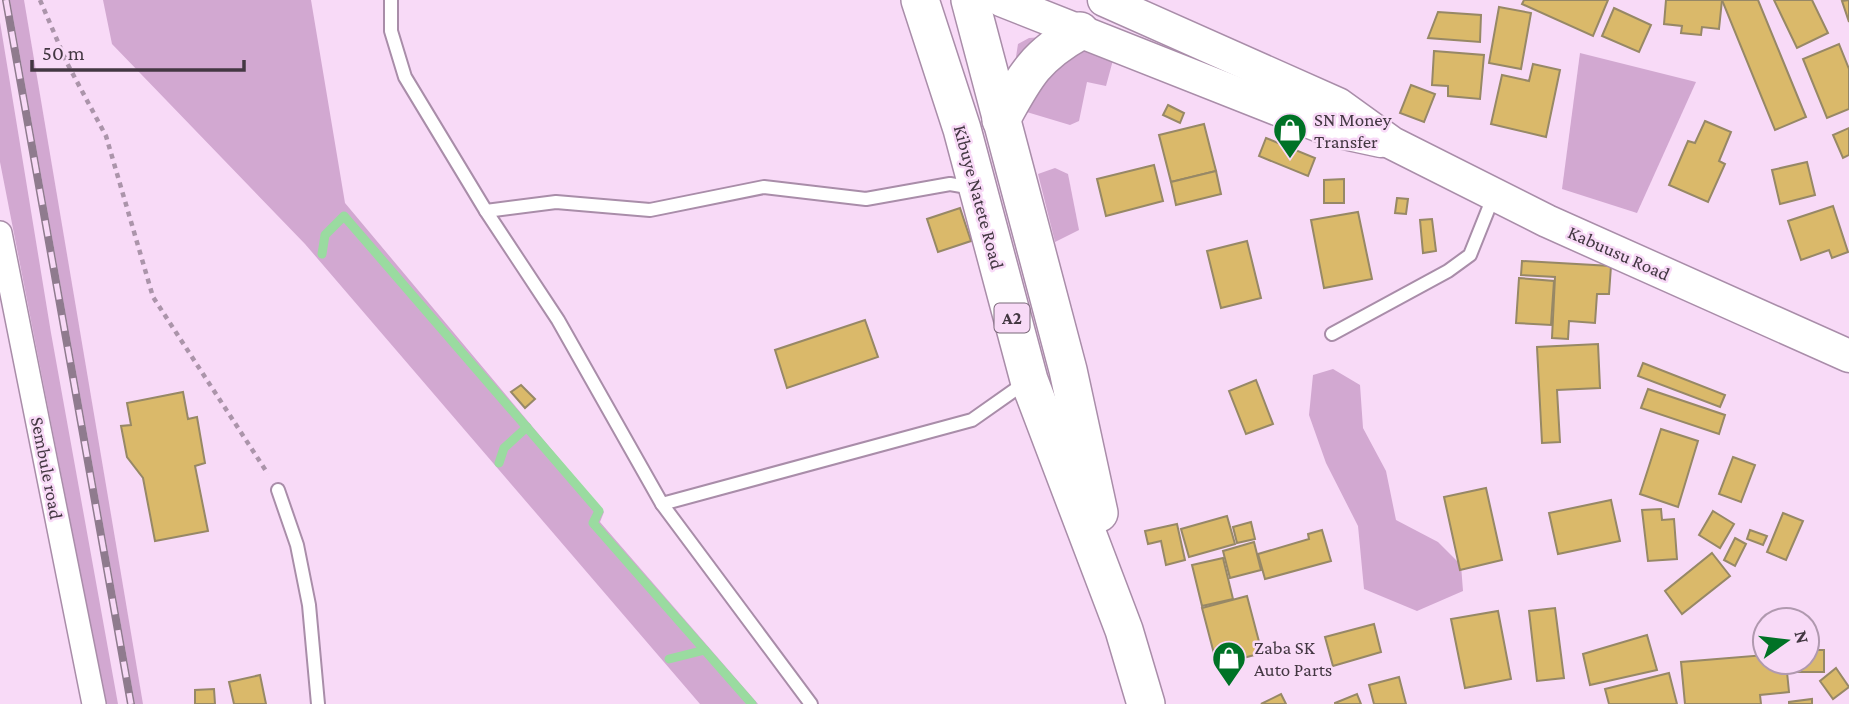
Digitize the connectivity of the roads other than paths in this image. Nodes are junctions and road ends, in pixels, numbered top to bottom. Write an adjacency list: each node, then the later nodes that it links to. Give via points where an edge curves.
1 (391, 0): 11 (lane, via 391,31 405,77)
2 (919, 0): 9 (main road, Kibuye Natete Road / A2)
3 (970, 0): 7 (main road, Kibuye Natete Road / A2)
4 (1001, 0): 6 (street, Kabuusu Road)
5 (1104, 0): 8 (street, Kabuusu Road, via 1338,104)
6 (1080, 32): 7 (main road, via 1051,48 1036,64); 8 (street, Kabuusu Road, via 1331,130)
7 (1001, 120): 18 (main road, Kibuye Natete Road / A2, via 1068,370)
8 (1392, 143): 10 (street, Kabuusu Road)
9 (977, 188): 11 (lane, via 950,184 866,199 764,187 650,210 556,202); 15 (main road, Kibuye Natete Road / A2)
10 (1494, 195): 13 (lane, via 1470,255); 14 (street, Kabuusu Road)
11 (486, 211): 17 (lane, via 558,320)
12 (0, 233): 19 (street, Sembule road)
13 (1332, 334)
14 (1844, 349)
15 (1029, 380): 17 (lane, via 972,420); 18 (main road, Kibuye Natete Road / A2)
16 (278, 490): 20 (lane, via 297,545 309,605)
17 (662, 504): 21 (lane)
18 (1124, 630): 22 (main road, Kibuye Natete Road / A2)
19 (94, 704)
20 (318, 704)
21 (811, 704)
22 (1146, 704)

